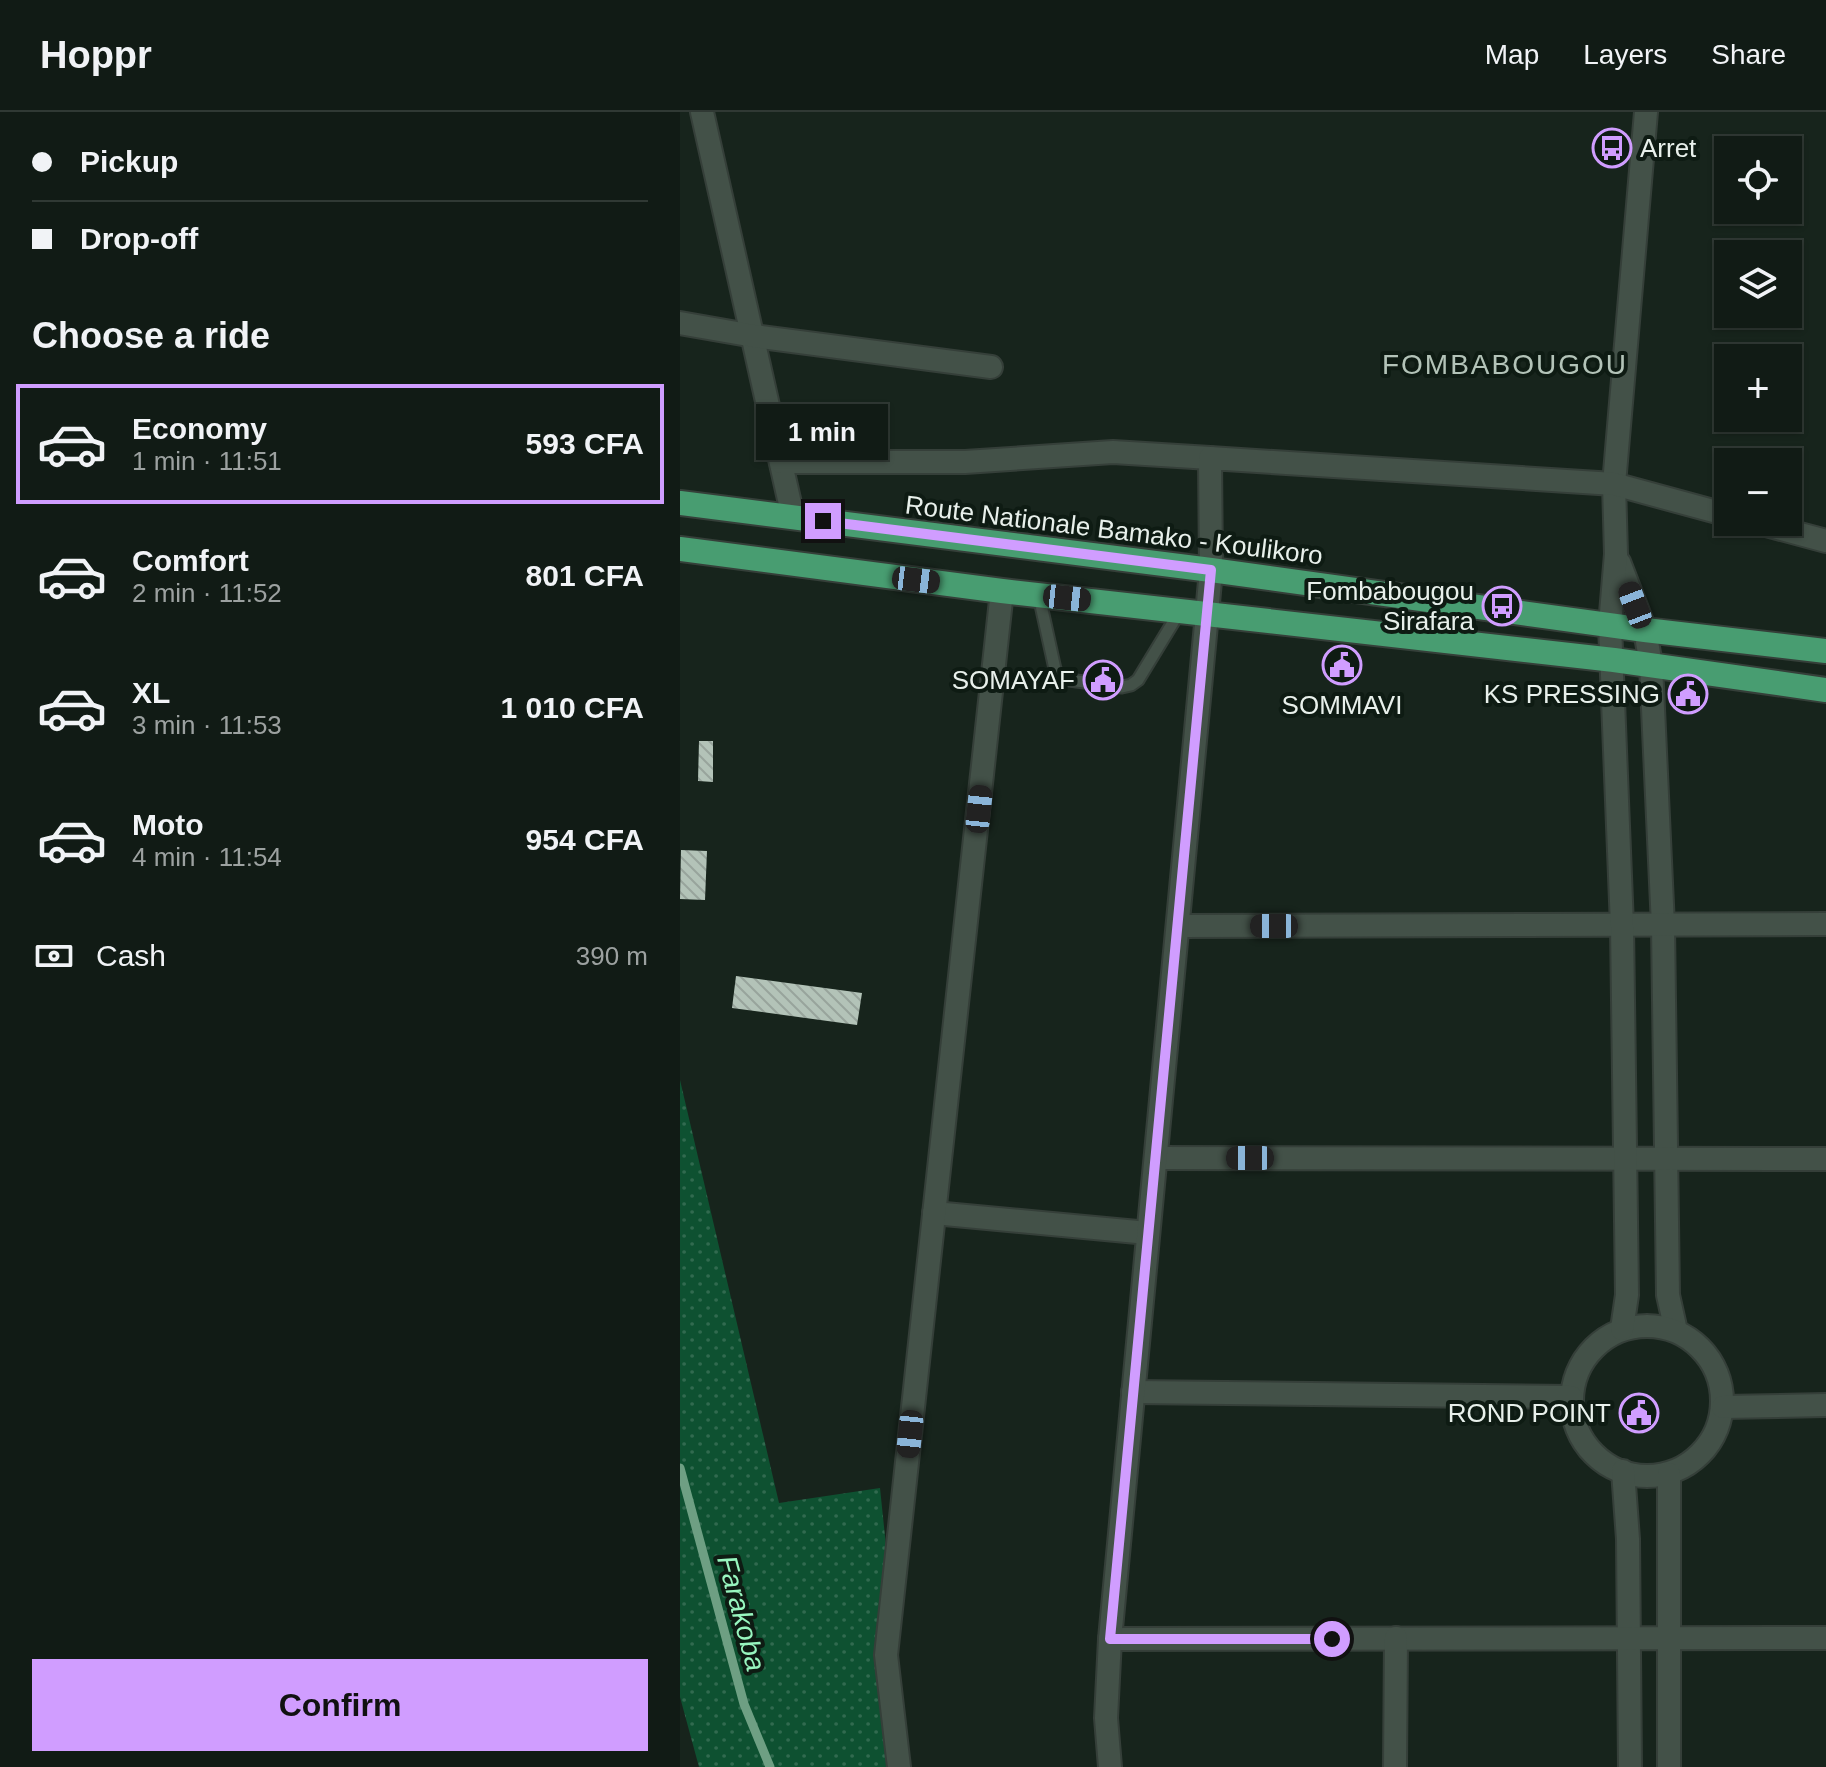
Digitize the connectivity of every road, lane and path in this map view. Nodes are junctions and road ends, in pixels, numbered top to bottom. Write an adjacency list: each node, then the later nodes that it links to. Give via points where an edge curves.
1 (702, 112): 4 (street)
2 (1646, 112): 8 (street)
3 (680, 323): 4 (street)
4 (754, 336): 5 (street); 7 (street)
5 (991, 367)
6 (1210, 458): 7 (street, via 1113,452 965,462); 8 (street); 16 (street)
7 (781, 462): 11 (street)
8 (1614, 484): 10 (street); 15 (street)
9 (680, 503): 11 (main road, Route Nationale Bamako - Koulikoro)
10 (1714, 511)
11 (793, 517): 16 (main road, Route Nationale Bamako - Koulikoro)
12 (1802, 535): 13 (street)
13 (1826, 541)
14 (680, 549): 17 (main road)
15 (1616, 554): 21 (street); 22 (street)
16 (1211, 570): 20 (street); 21 (main road, Route Nationale Bamako - Koulikoro)
17 (1002, 591): 18 (main road); 35 (street)
18 (1039, 595): 19 (main road); 19 (lane, via 1060,677 1122,687 1138,680)
19 (1180, 611): 20 (main road)
20 (1207, 614): 24 (main road); 28 (street)
21 (1610, 625): 22 (main road, Route Nationale Bamako - Koulikoro); 24 (street)
22 (1645, 630): 23 (main road, Route Nationale Bamako - Koulikoro); 25 (street)
23 (1826, 651)
24 (1614, 660): 25 (main road); 29 (street)
25 (1651, 665): 26 (main road); 30 (street)
26 (1826, 690)
27 (1826, 924): 30 (street)
28 (1179, 926): 29 (street); 31 (street)
29 (1622, 926): 30 (street); 32 (street)
30 (1663, 926): 33 (street)
31 (1156, 1158): 32 (street); 36 (street)
32 (1625, 1158): 33 (street); 37 (street, via 1627,1295)
33 (1666, 1158): 34 (street); 38 (street, via 1668,1295)
34 (1826, 1159)
35 (934, 1213): 36 (street); 50 (street, via 886,1655)
36 (1148, 1233): 39 (street)
37 (1622, 1329): 38 (street, via 1651,1325); 40 (street, via 1599,1342 1581,1363)
38 (1676, 1331): 42 (street, via 1704,1350 1719,1377)
39 (1133, 1392): 40 (street); 49 (street)
40 (1571, 1397): 43 (street, via 1577,1432 1602,1462)
41 (1826, 1405): 42 (street)
42 (1723, 1407): 44 (street, via 1719,1427 1701,1455)
43 (1623, 1471): 44 (street, via 1635,1476); 46 (street)
44 (1669, 1474): 47 (street)
45 (1396, 1638): 46 (street); 49 (street); 52 (street)
46 (1629, 1638): 47 (street); 53 (street)
47 (1668, 1638): 48 (street); 54 (street)
48 (1826, 1638)
49 (1110, 1639): 51 (street)
50 (899, 1767)
51 (1110, 1767)
52 (1395, 1767)
53 (1630, 1767)
54 (1669, 1767)

